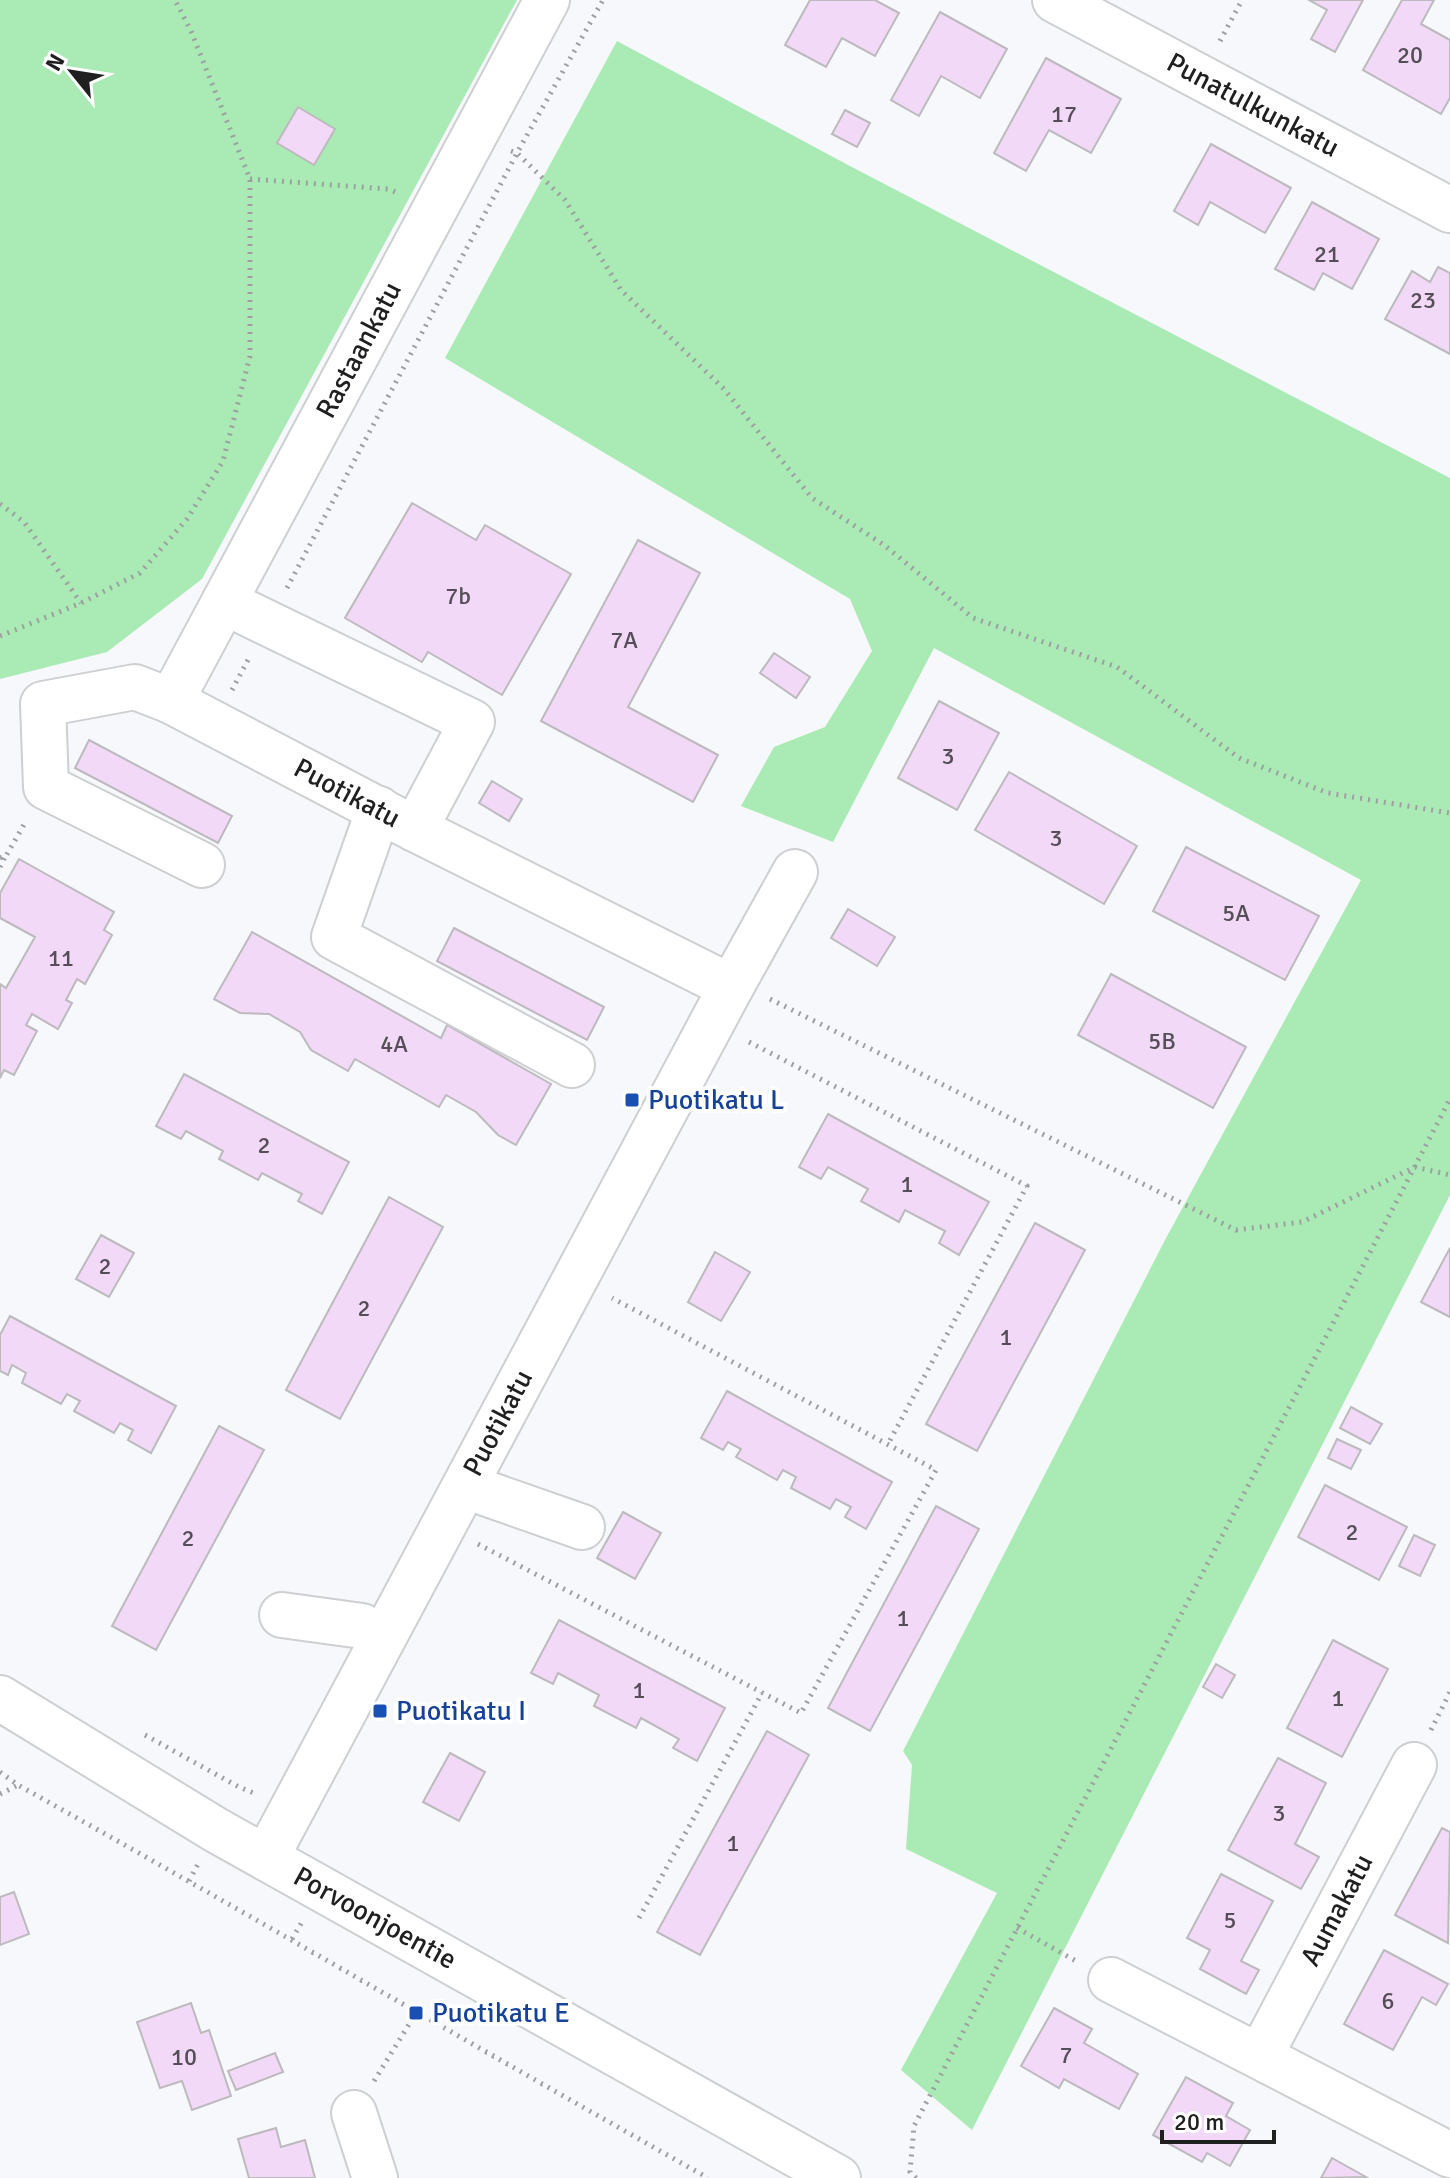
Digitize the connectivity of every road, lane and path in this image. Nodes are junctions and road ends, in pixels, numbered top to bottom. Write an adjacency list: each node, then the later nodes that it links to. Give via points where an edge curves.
1 (175, 0): 7 (path)
2 (547, 0): 5 (street, Rastaankatu)
3 (603, 0): 6 (path)
4 (1055, 0): 9 (street, Punatulkunkatu)
5 (474, 136): 6 (path); 8 (street, Rastaankatu)
6 (517, 153): 13 (path); 17 (path, via 565,200 621,290 724,389 812,498 884,545 973,618 1117,667 1239,758 1328,793)
7 (250, 179): 8 (path, via 388,189); 12 (path, via 250,356 223,461 187,519 140,573)
8 (435, 208): 11 (street, Rastaankatu)
9 (1450, 210)
10 (0, 504): 12 (path, via 24,522)
11 (224, 602): 13 (street); 15 (street, Rastaankatu)
12 (81, 603): 14 (path)
13 (268, 624): 16 (path); 18 (street, via 472,722)
14 (0, 636)
15 (153, 694): 16 (street, Puotikatu); 20 (street, via 43,704 46,787)
16 (215, 722): 18 (street, Puotikatu)
17 (1450, 813)
18 (397, 819): 23 (street, Puotikatu); 25 (street, via 334,937)
19 (6, 856): 21 (path)
20 (202, 865)
21 (0, 867)
22 (795, 872): 23 (street, Puotikatu)
23 (731, 987): 27 (path, via 775,1000 1236,1230 1302,1222); 31 (street, Puotikatu)
24 (748, 1042): 30 (path, via 1027,1186)
25 (572, 1065)
26 (1450, 1099): 27 (path)
27 (1415, 1167): 28 (path); 46 (path)
28 (1450, 1175)
29 (600, 1292): 30 (path)
30 (888, 1444): 36 (path, via 936,1470 801,1713)
31 (465, 1486): 32 (street); 35 (street, Puotikatu)
32 (582, 1527)
33 (470, 1540): 36 (path)
34 (282, 1615): 35 (street, via 362,1626)
35 (382, 1640): 44 (street, Puotikatu)
36 (762, 1693): 45 (path)
37 (0, 1698): 44 (street, Porvoonjoentie)
38 (137, 1730): 42 (path, via 239,1787 259,1795)
39 (1414, 1765): 49 (street, Aumakatu)
40 (0, 1772): 41 (path)
41 (18, 1785): 43 (path); 48 (path)
42 (268, 1792)
43 (0, 1794)
44 (266, 1858): 54 (street, Porvoonjoentie)
45 (639, 1918)
46 (1017, 1928): 47 (path); 55 (path, via 914,2126 910,2172)
47 (1111, 1980): 49 (street)
48 (416, 2013): 50 (path); 53 (path)
49 (1260, 2056): 51 (street)
50 (354, 2113): 52 (street)
51 (1450, 2155)
52 (375, 2178)
53 (708, 2178)
54 (838, 2178)
55 (916, 2178)

